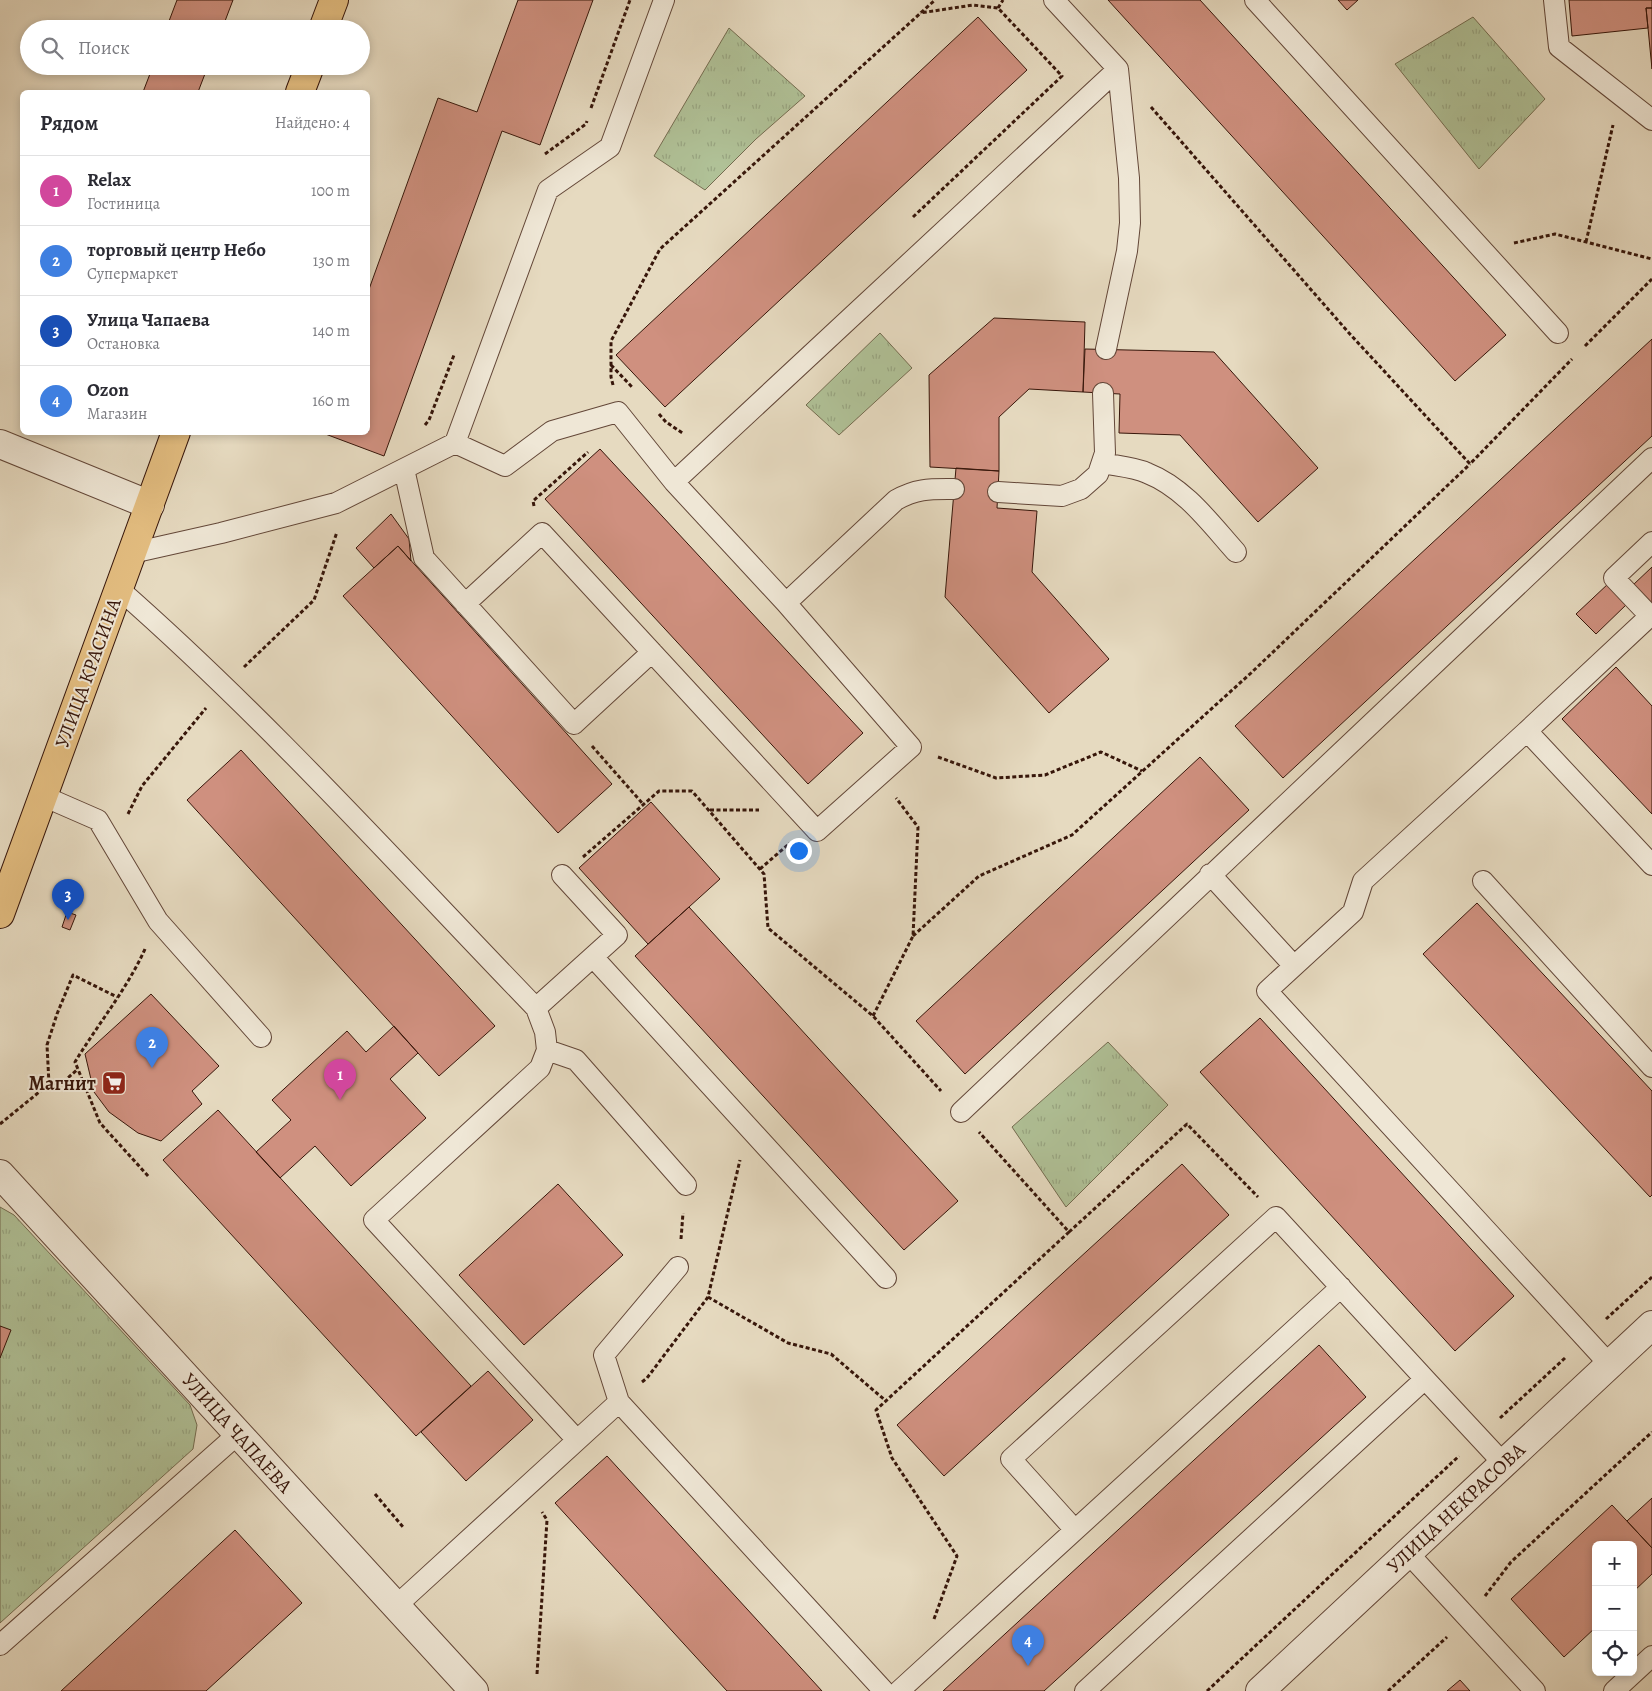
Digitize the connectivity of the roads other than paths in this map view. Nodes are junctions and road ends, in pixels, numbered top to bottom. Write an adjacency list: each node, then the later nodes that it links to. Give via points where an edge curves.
1 (334, 0): 6 (main road)
2 (664, 0): 15 (lane, via 610,147 548,190)
3 (1054, 0): 7 (lane)
4 (1255, 0): 11 (lane)
5 (1554, 0): 10 (lane, via 1559,47)
6 (326, 20)
7 (1118, 69): 12 (lane, via 1130,223); 20 (lane)
8 (307, 75): 9 (main road)
9 (301, 90)
10 (1652, 120)
11 (1558, 333)
12 (1106, 349)
13 (1103, 393): 18 (lane, via 1105,453)
14 (175, 435): 23 (main road, УЛИЦА КРАСИНА)
15 (455, 442): 19 (lane); 20 (lane, via 505,466 552,431 618,412)
16 (0, 444): 23 (street)
17 (1652, 458): 34 (lane)
18 (1102, 463): 22 (lane, via 1098,474 1081,489 1062,496); 25 (lane, via 1146,472 1166,481 1182,493)
19 (404, 469): 26 (lane, via 336,503 221,534); 29 (lane, via 424,558)
20 (674, 482): 28 (lane)
21 (954, 489): 28 (lane, via 923,489 896,500)
22 (998, 492)
23 (150, 505): 26 (main road, УЛИЦА КРАСИНА)
24 (1652, 542): 31 (lane, via 1614,578 1650,616)
25 (1236, 552)
26 (132, 553): 27 (main road, УЛИЦА КРАСИНА)
27 (119, 589): 32 (main road, УЛИЦА КРАСИНА); 40 (lane, via 237,697)
28 (786, 603): 30 (lane, via 911,747 817,831)
29 (465, 604): 30 (lane, via 542,533); 30 (lane, via 574,724)
30 (652, 652)
31 (1527, 731): 33 (lane); 39 (lane, via 1363,882 1353,912)
32 (43, 796): 37 (main road, УЛИЦА КРАСИНА); 41 (lane, via 98,820 158,921)
33 (1652, 865)
34 (1210, 874): 39 (lane); 44 (lane)
35 (562, 875): 38 (lane, via 617,935)
36 (1483, 881): 43 (lane)
37 (0, 914)
38 (593, 957): 40 (lane); 48 (lane)
39 (1294, 966): 51 (lane, via 1267,990)
40 (536, 1008): 42 (lane, via 545,1032)
41 (261, 1037)
42 (547, 1050): 46 (lane, via 576,1060); 55 (lane, via 540,1068 374,1220)
43 (1652, 1068)
44 (961, 1112)
45 (0, 1174): 54 (street, УЛИЦА ЧАПАЕВА)
46 (686, 1185)
47 (678, 1267): 53 (lane, via 604,1355)
48 (886, 1278)
49 (1341, 1287): 52 (lane); 57 (lane); 57 (lane, via 1276,1216 1011,1459)
50 (1652, 1326): 51 (street, УЛИЦА НЕКРАСОВА)
51 (1610, 1365): 56 (street, УЛИЦА НЕКРАСОВА)
52 (1425, 1379): 56 (lane); 65 (lane)
53 (618, 1402): 55 (lane); 63 (lane)
54 (238, 1434): 59 (street, УЛИЦА ЧАПАЕВА); 60 (lane)
55 (577, 1440): 59 (lane)
56 (1504, 1464): 58 (street, УЛИЦА НЕКРАСОВА)
57 (1076, 1530): 64 (lane)
58 (1408, 1553): 66 (street, УЛИЦА НЕКРАСОВА); 67 (lane)
59 (396, 1606): 62 (street, УЛИЦА ЧАПАЕВА)
60 (0, 1645)
61 (1652, 1656): 68 (lane)
62 (474, 1691)
63 (884, 1691)
64 (900, 1691)
65 (1085, 1691)
66 (1260, 1691)
67 (1536, 1691)
68 (1614, 1691)

